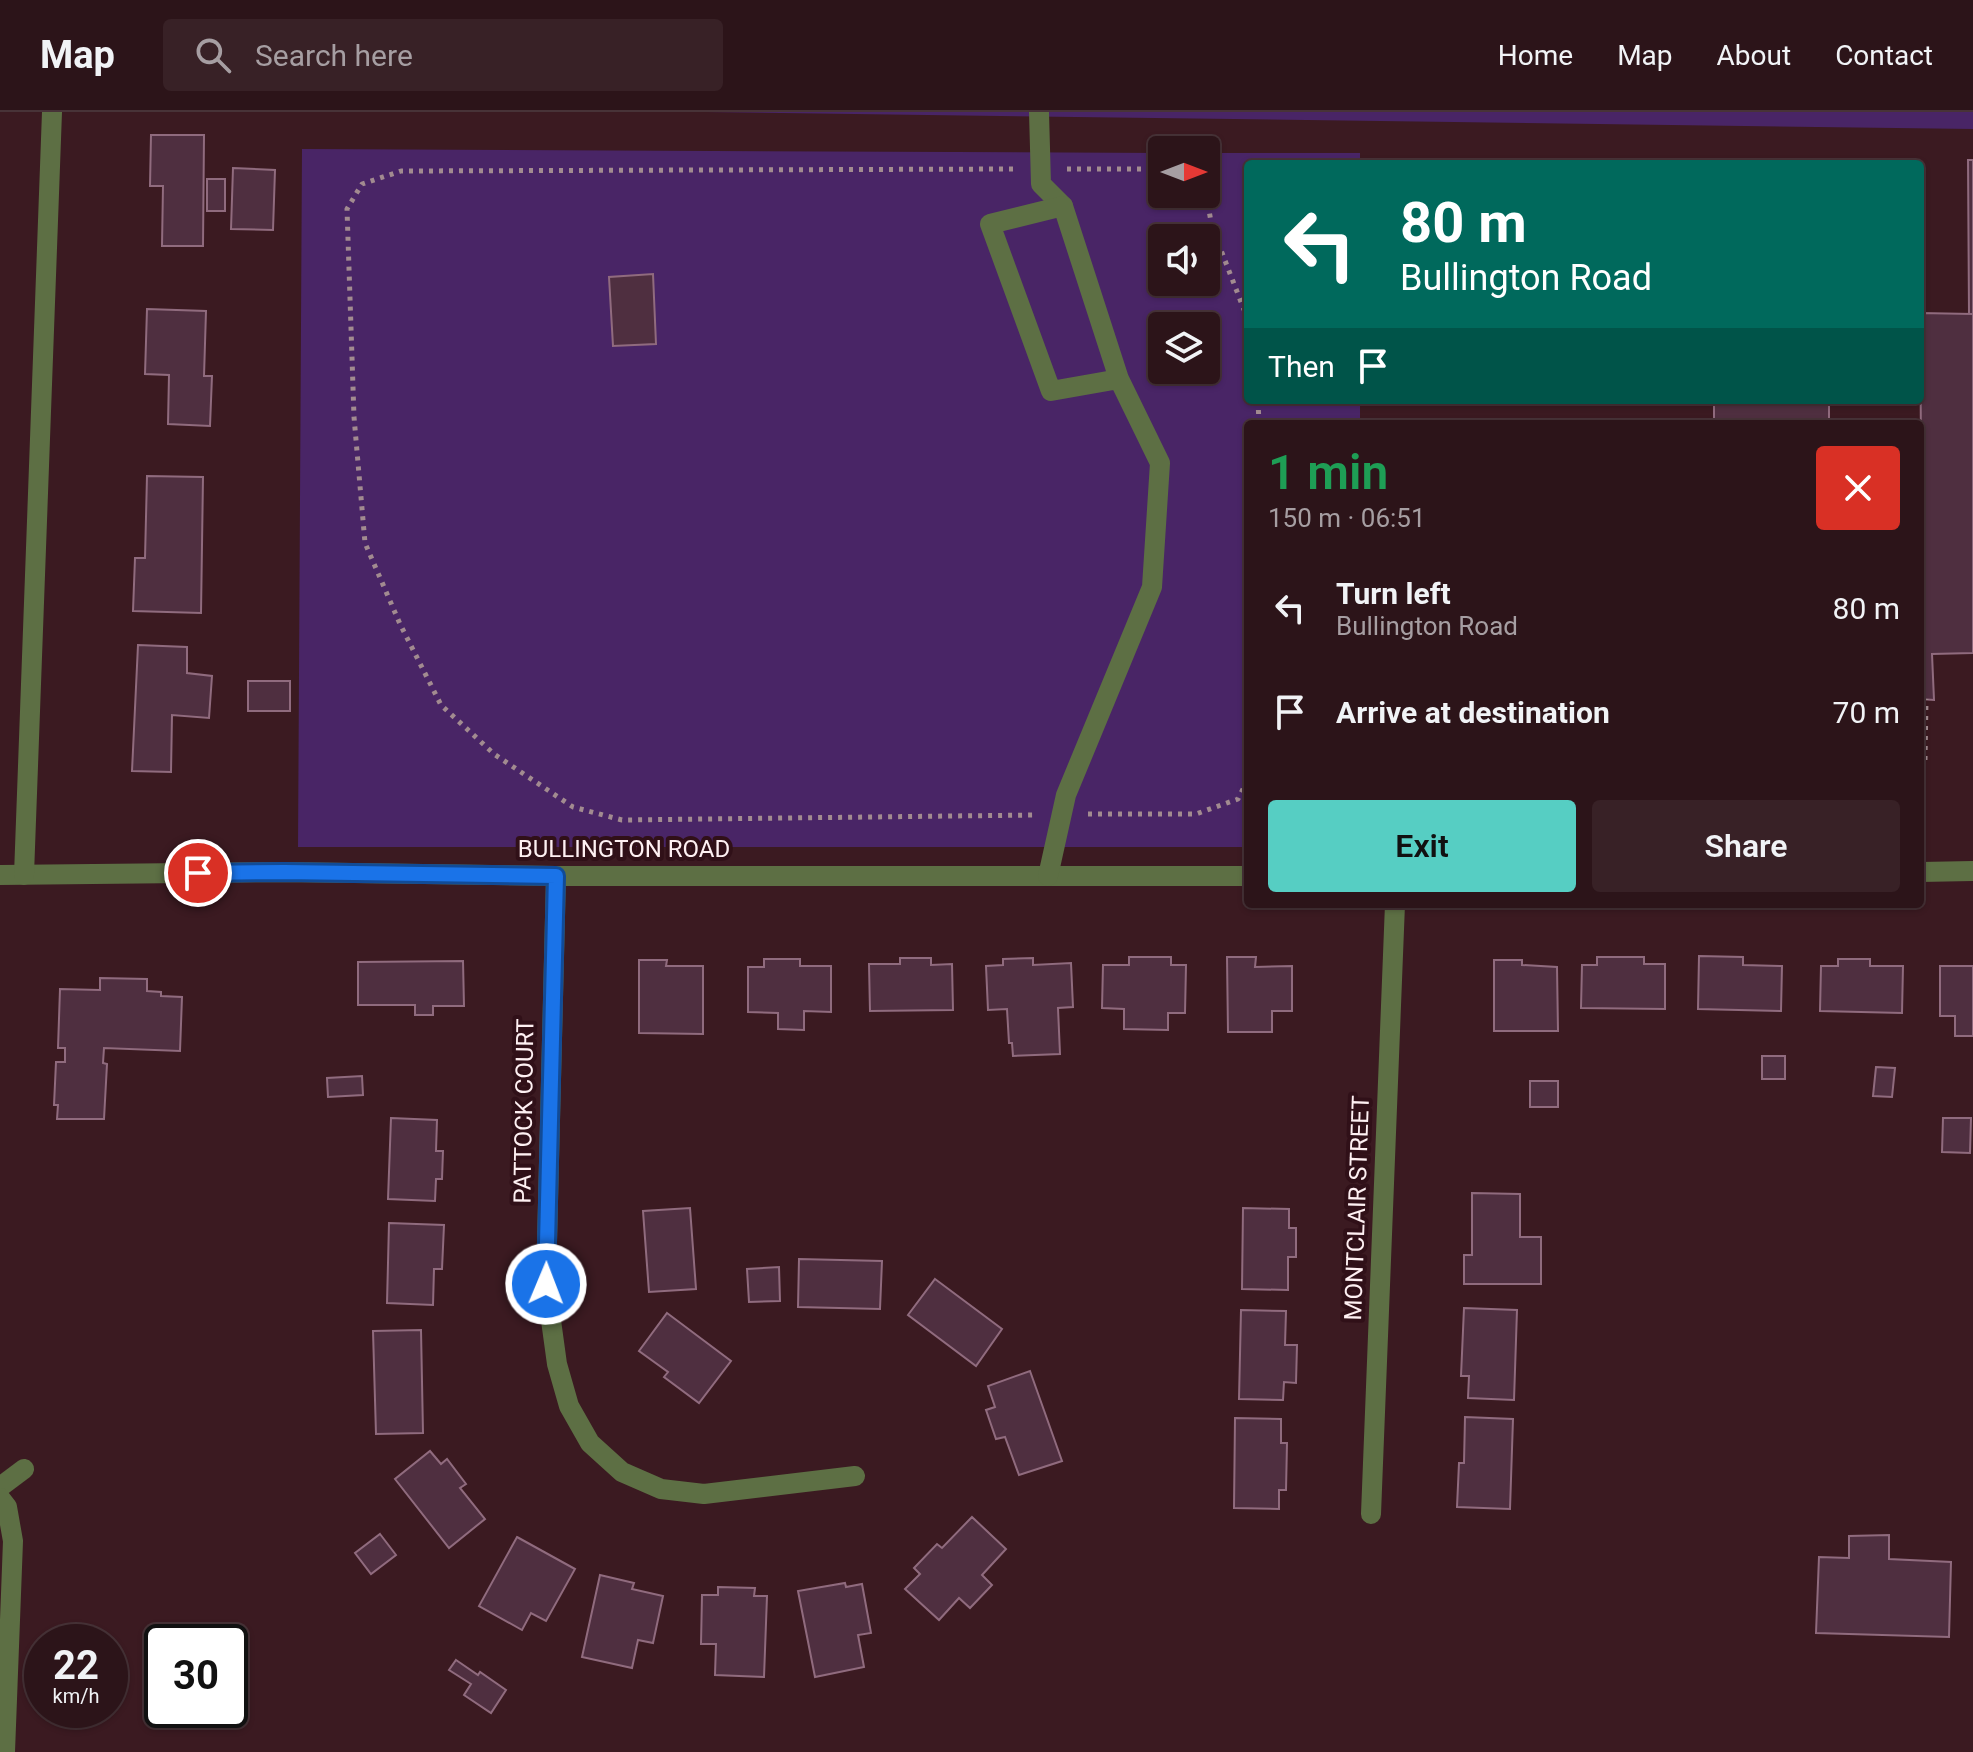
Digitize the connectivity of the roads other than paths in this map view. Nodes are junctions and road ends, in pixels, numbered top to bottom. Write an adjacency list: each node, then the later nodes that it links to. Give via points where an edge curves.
1 (52, 112): 8 (street)
2 (1039, 112): 3 (street, via 1041,184)
3 (1063, 206): 4 (street); 4 (street, via 990,224 1051,391)
4 (1119, 379): 10 (street, via 1160,463 1152,587 1066,795)
5 (1973, 871): 6 (street)
6 (1924, 872)
7 (0, 875): 8 (street, BULLINGTON ROAD)
8 (24, 875): 9 (street, BULLINGTON ROAD)
9 (556, 876): 10 (street, BULLINGTON ROAD); 14 (street, PATTOCK COURT, via 546,1284 557,1364 569,1406 590,1443 622,1472 661,1489 704,1494)
10 (1048, 876): 11 (street, BULLINGTON ROAD)
11 (1244, 876)
12 (1395, 908): 17 (street, MONTCLAIR STREET)
13 (24, 1469): 15 (street)
14 (855, 1476)
15 (0, 1487)
16 (0, 1498): 18 (street, via 7,1507 13,1541)
17 (1371, 1514)
18 (5, 1752)

